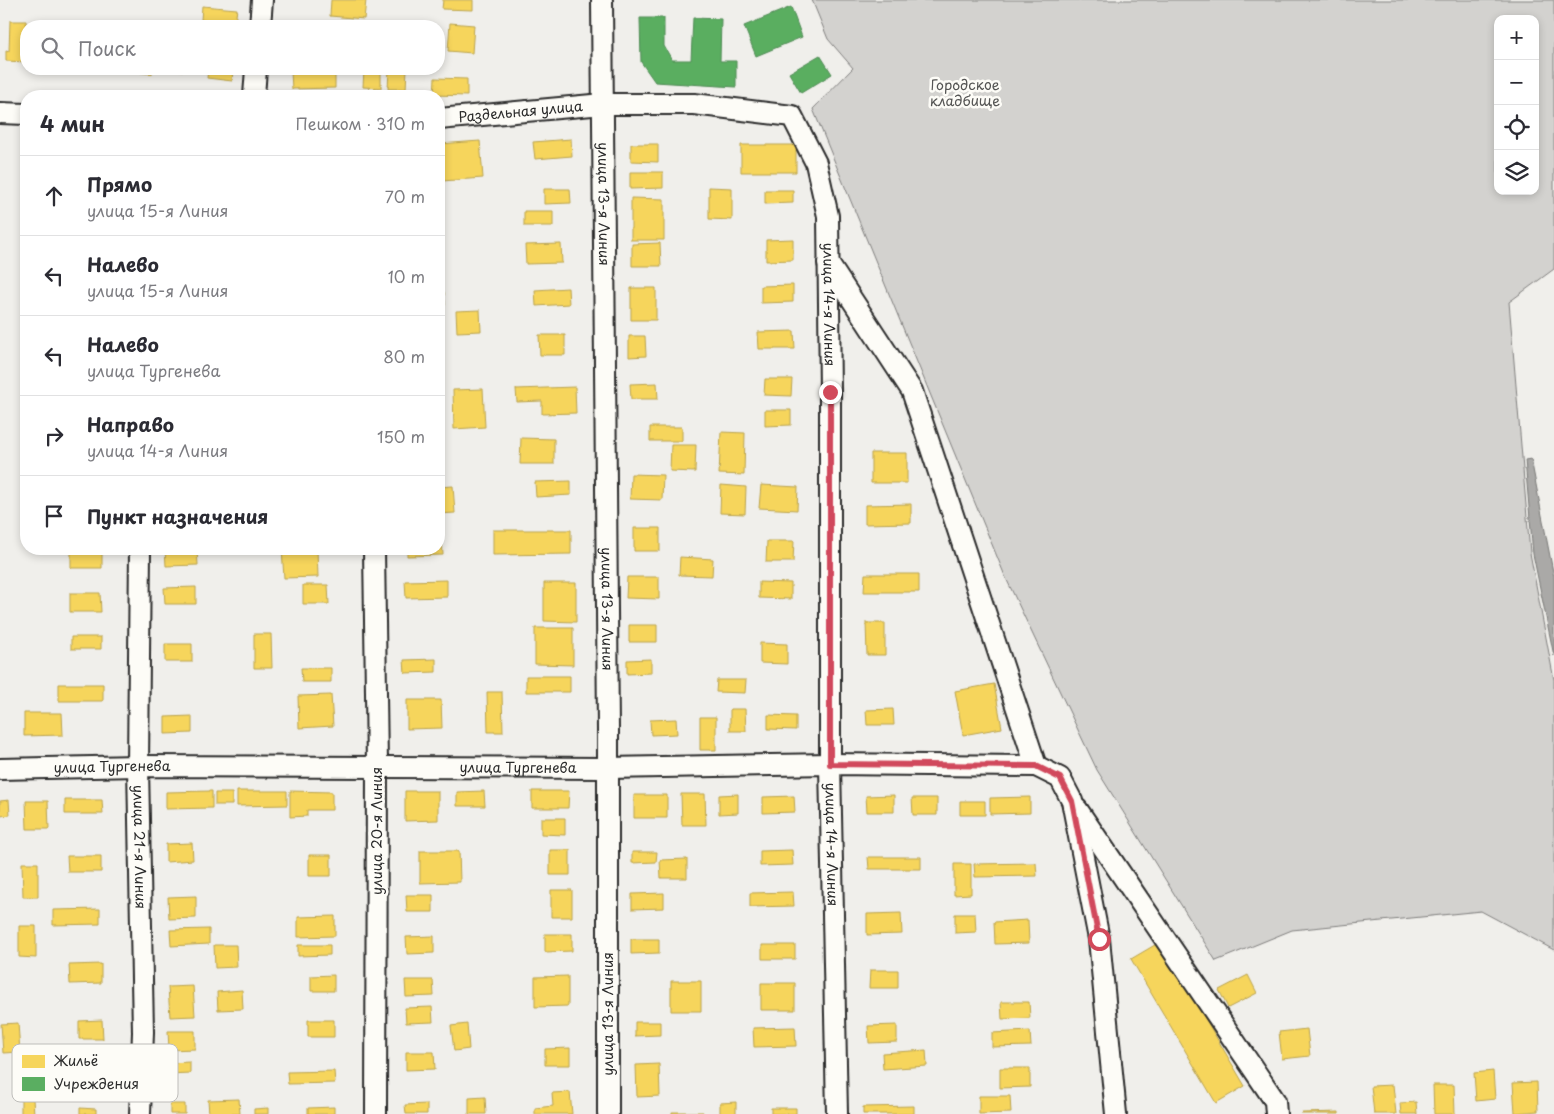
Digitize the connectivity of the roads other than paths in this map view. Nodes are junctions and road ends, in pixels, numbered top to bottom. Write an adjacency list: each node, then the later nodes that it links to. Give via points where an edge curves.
1 (262, 0): 3 (street)
2 (602, 0): 6 (street, улица 13-я Линия)
3 (260, 20)
4 (256, 75): 5 (street)
5 (254, 90)
6 (603, 104): 9 (street, Раздельная улица); 10 (street, Раздельная улица, via 694,104 792,116 816,163); 18 (street, улица 13-я Линия)
7 (0, 113): 8 (street)
8 (20, 114)
9 (445, 117)
10 (828, 216): 11 (street, улица 14-я Линия)
11 (828, 263): 14 (street, улица 14-я Линия); 17 (street, via 912,391)
12 (140, 555): 16 (street, улица 21-я Линия)
13 (374, 555): 15 (street, улица 20-я Линия)
14 (830, 764): 17 (street, улица Тургенева); 18 (street, улица Тургенева); 24 (street, улица 14-я Линия)
15 (377, 765): 16 (street, улица Тургенева); 18 (street, улица Тургенева); 22 (street, улица 20-я Линия)
16 (138, 766): 19 (street, улица Тургенева); 21 (street, улица 21-я Линия)
17 (1036, 766): 20 (street, via 1060,778)
18 (608, 768): 23 (street, улица 13-я Линия)
19 (0, 769)
20 (1072, 801): 25 (street, via 1099,939); 26 (street, via 1275,1101)
21 (143, 1044)
22 (376, 1114)
23 (608, 1114)
24 (837, 1114)
25 (1116, 1114)
26 (1276, 1114)

